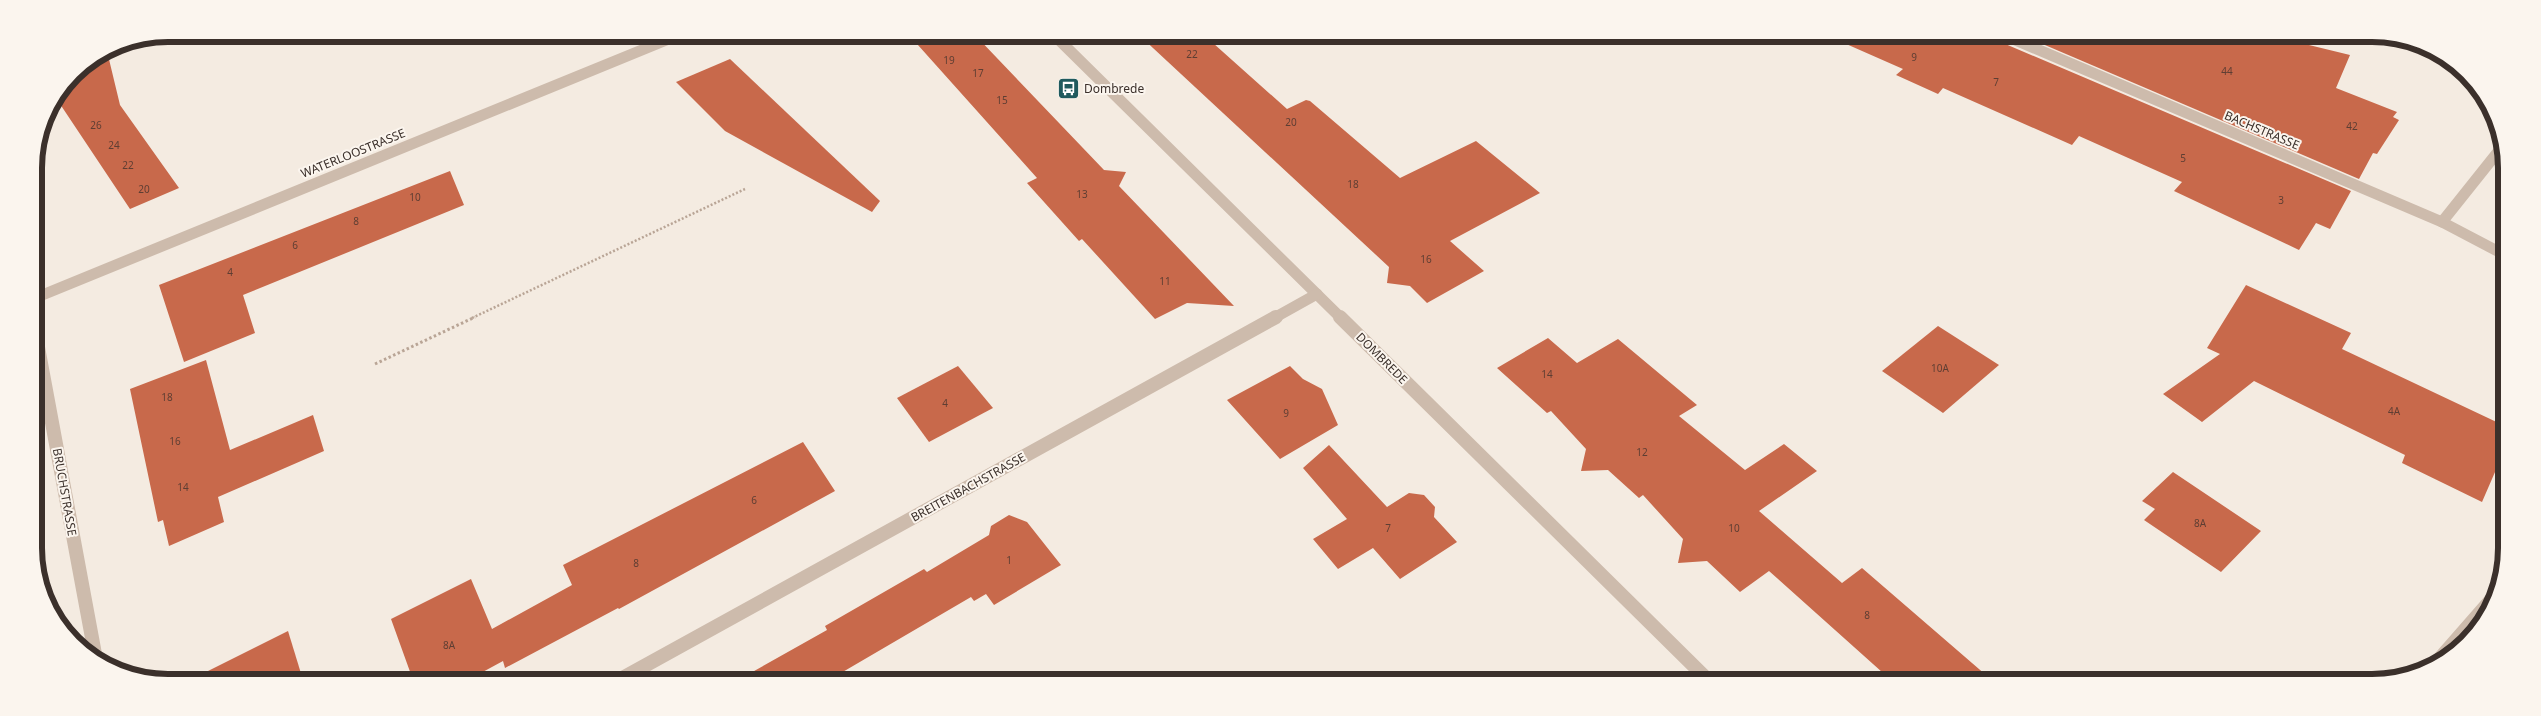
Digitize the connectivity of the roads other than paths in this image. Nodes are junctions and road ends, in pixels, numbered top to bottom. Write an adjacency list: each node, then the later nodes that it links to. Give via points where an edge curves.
1 (2020, 42): 5 (street, BACHSTRASSE)
2 (660, 43): 8 (street, WATERLOOSTRASSE)
3 (1062, 43): 7 (street, DOMBREDE)
4 (2497, 153): 5 (street)
5 (2442, 222): 6 (street, BACHSTRASSE)
6 (2498, 251)
7 (1317, 294): 13 (street, DOMBREDE); 14 (street, BREITENBACHSTRASSE)
8 (43, 295)
9 (42, 370): 12 (street, BRUCHSTRASSE)
10 (2480, 612): 11 (street)
11 (2453, 644)
12 (94, 648)
13 (1701, 673)
14 (630, 674)

